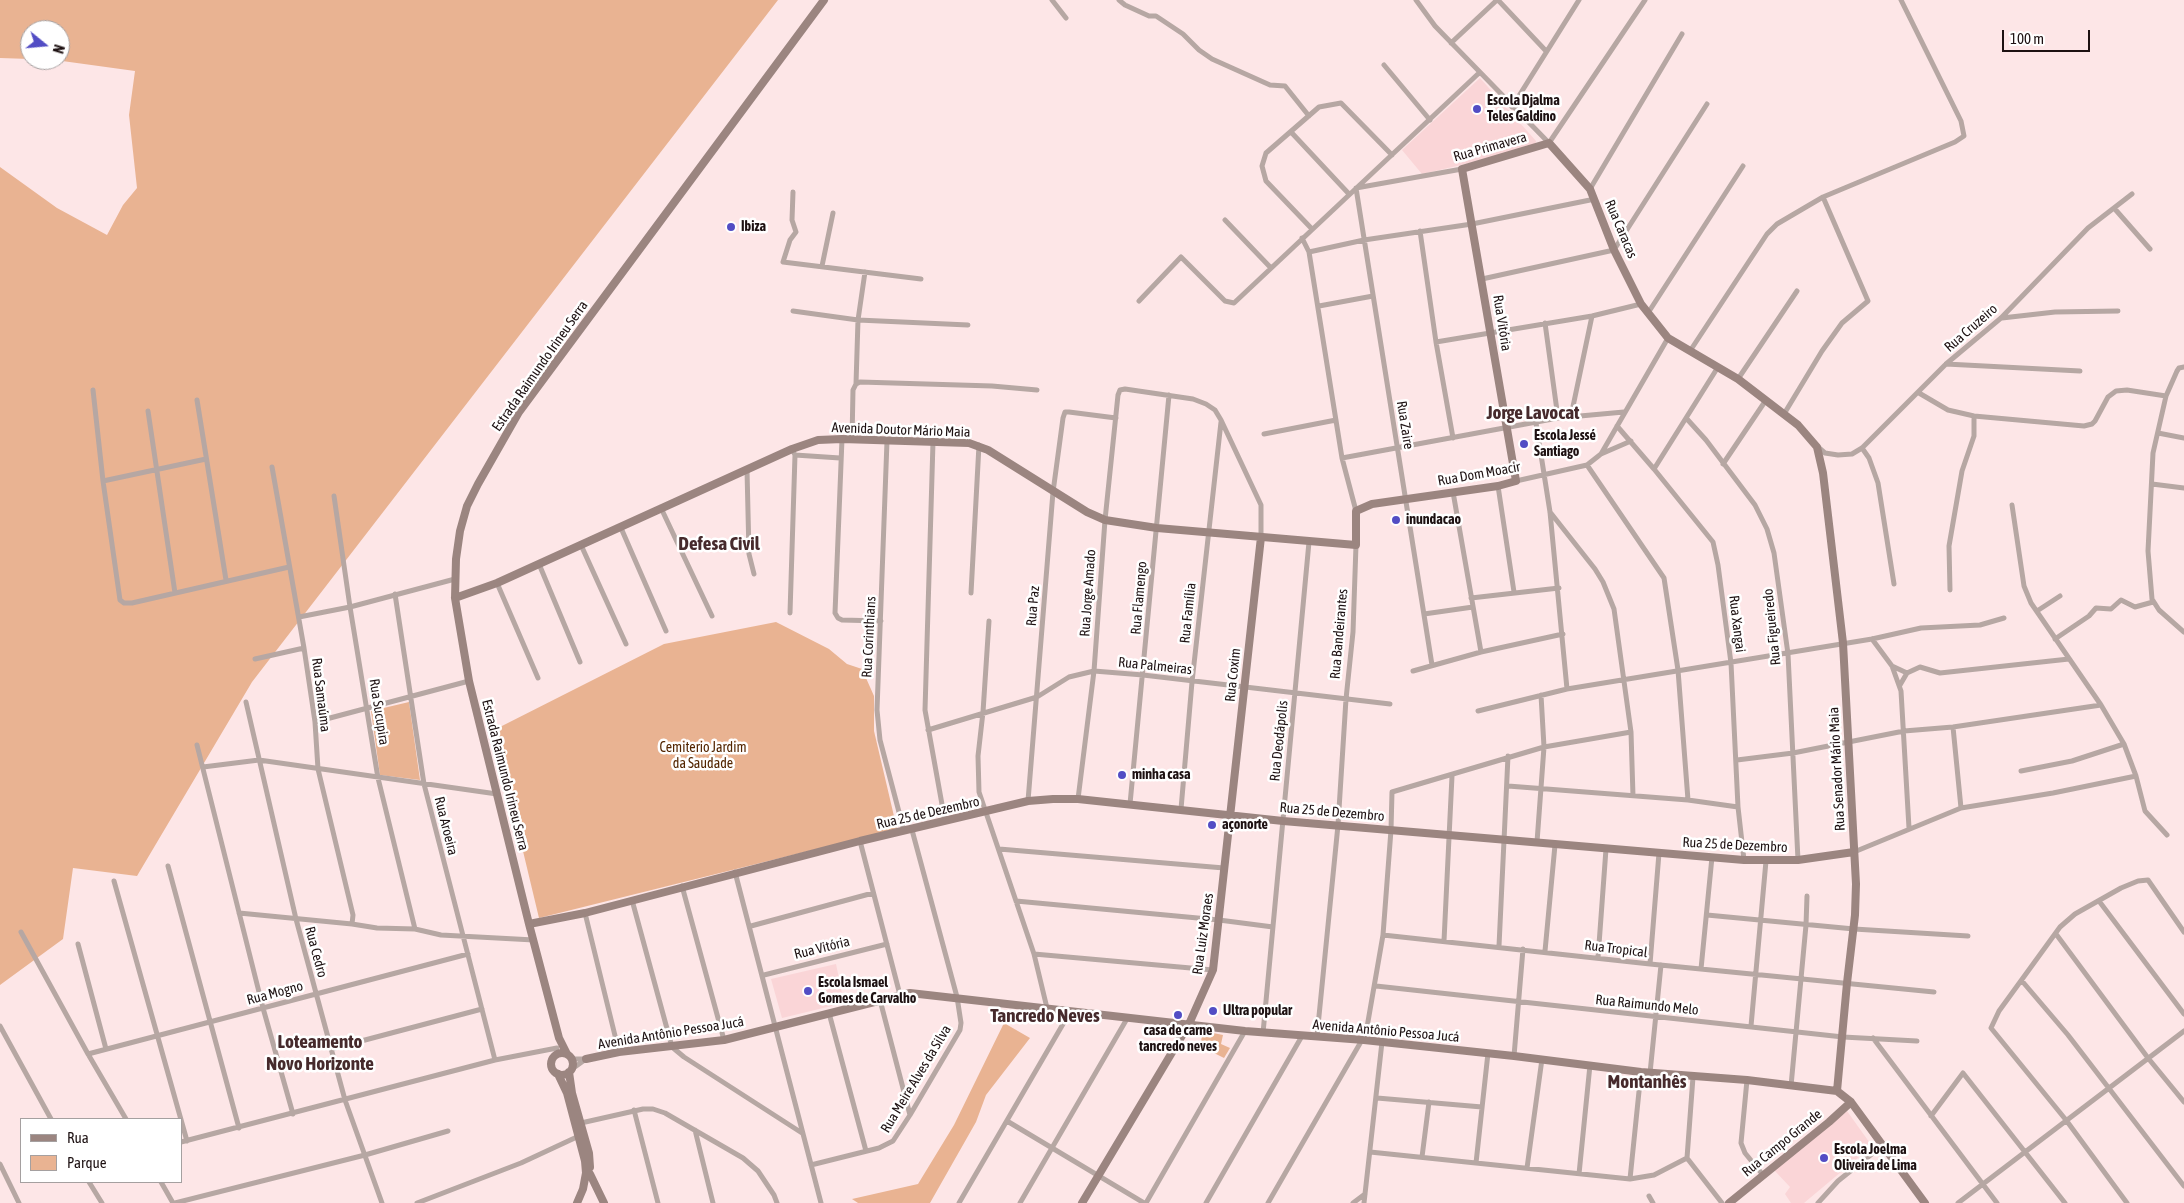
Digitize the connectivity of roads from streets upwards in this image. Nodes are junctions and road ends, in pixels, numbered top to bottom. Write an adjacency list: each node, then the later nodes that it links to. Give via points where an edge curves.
1 (824, 0): 139 (street, Estrada Raimundo Irineu Serra, via 519,412 467,506 460,532)
2 (1052, 0): 9 (street)
3 (1119, 0): 17 (street, via 1149,16 1156,16 1212,59 1270,85 1285,86)
4 (1416, 0): 11 (street, Rua Caracas)
5 (1497, 0): 11 (street); 12 (street)
6 (1645, 0): 20 (street)
7 (1900, 0): 29 (street, via 1965,132 1962,138)
8 (1577, 1): 12 (street)
9 (1066, 18)
10 (1682, 34): 25 (street)
11 (1451, 43): 14 (street, Rua Caracas)
12 (1546, 51): 16 (street)
13 (1384, 66): 18 (street)
14 (1480, 74): 16 (street, Rua Caracas); 18 (street)
15 (1708, 104): 40 (street)
16 (1512, 107): 20 (street, Rua Caracas)
17 (1309, 116): 19 (street); 21 (street, via 1319,107 1341,103)
18 (1430, 120): 21 (street)
19 (1291, 132): 27 (street); 35 (street, via 1263,157 1262,166 1268,184)
20 (1549, 143): 23 (street, Rua Primavera); 25 (street, Rua Caracas)
21 (1392, 155): 24 (street)
22 (1743, 166): 54 (street)
23 (1462, 169): 24 (street, Rua Primavera); 34 (street, Rua Vitória)
24 (1356, 188): 27 (street); 38 (street, Rua Zaire)
25 (1590, 189): 30 (street, Rua Caracas)
26 (793, 192): 42 (street, via 792,220 796,232 783,262)
27 (1350, 194): 35 (street)
28 (2132, 194): 31 (street, Rua Cruzeiro)
29 (1823, 197): 63 (street, via 1772,228); 79 (street, via 1868,299 1842,323 1823,349)
30 (1595, 199): 34 (street); 40 (street, Rua Caracas)
31 (2114, 208): 39 (street); 56 (street, Rua Cruzeiro, via 2088,228)
32 (833, 213): 42 (street)
33 (1225, 220): 43 (street)
34 (1472, 224): 36 (street); 46 (street, Rua Vitória)
35 (1312, 229): 37 (street)
36 (1420, 231): 38 (street); 62 (street)
37 (1302, 238): 41 (street, Rua Bandeirantes); 43 (street)
38 (1364, 240): 41 (street); 48 (street, Rua Zaire)
39 (2150, 249)
40 (1614, 250): 46 (street); 50 (street, Rua Caracas)
41 (1309, 252): 51 (street, Rua Bandeirantes)
42 (822, 266): 44 (street)
43 (1270, 268): 49 (street, via 1234,303 1225,301 1182,257)
44 (865, 272): 45 (street); 57 (street)
45 (921, 279)
46 (1482, 279): 60 (street, Rua Vitória)
47 (1797, 291): 68 (street)
48 (1373, 296): 51 (street); 101 (street, Rua Zaire)
49 (1139, 300)
50 (1641, 304): 54 (street, Rua Caracas); 55 (street)
51 (1318, 306): 86 (street, Rua Bandeirantes)
52 (793, 311): 57 (street)
53 (2118, 311): 56 (street, via 2055,312)
54 (1648, 313): 61 (street, Rua Caracas)
55 (1592, 316): 58 (street); 80 (street)
56 (2001, 318): 64 (street, Rua Cruzeiro)
57 (858, 320): 59 (street); 69 (street)
58 (1545, 323): 60 (street); 83 (street)
59 (968, 324)
60 (1490, 333): 62 (street); 89 (street, Rua Vitória)
61 (1668, 338): 63 (street, Rua Caracas); 78 (street)
62 (1436, 342): 92 (street)
63 (1690, 350): 65 (street, Rua Caracas)
64 (1946, 364): 67 (street); 72 (street, Rua Cruzeiro)
65 (1718, 367): 68 (street, Rua Caracas); 84 (street)
66 (2184, 367): 74 (street, via 2177,370)
67 (2080, 371)
68 (1738, 379): 76 (street, Rua Caracas)
69 (856, 384): 71 (street, via 881,382); 95 (street)
70 (93, 390): 115 (street)
71 (1037, 390)
72 (1919, 393): 81 (street, via 1948,410); 102 (street, Rua Cruzeiro)
73 (1169, 395): 82 (street, Rua Jorge Amado, via 1120,390); 85 (street, via 1206,404); 130 (street, Rua Flamengo)
74 (2166, 396): 81 (street, via 2116,391 2108,397 2095,421 2084,426); 90 (street)
75 (197, 400): 107 (street)
76 (1766, 400): 79 (street, Rua Caracas); 108 (street)
77 (148, 410): 111 (street)
78 (1624, 412): 80 (street); 88 (street)
79 (1784, 414): 100 (street, Rua Caracas)
80 (1571, 416): 83 (street)
81 (1974, 416): 144 (street, via 1973,441 1962,471 1949,546)
82 (1116, 418): 120 (street, Rua Paz, via 1065,412); 128 (street, Rua Jorge Amado)
83 (1558, 418): 87 (street)
84 (1686, 419): 108 (street, Rua Figueiredo); 112 (street)
85 (1221, 420): 131 (street, Rua Família); 132 (street, via 1261,504)
86 (1336, 420): 91 (street); 106 (street, Rua Bandeirantes)
87 (1536, 422): 89 (street); 114 (street)
88 (1617, 426): 97 (street, Rua Xangai); 104 (street)
89 (1508, 428): 92 (street); 116 (street, Rua Vitória)
90 (2158, 433): 93 (street); 117 (street)
91 (1264, 434)
92 (1453, 438): 101 (street)
93 (2184, 438)
94 (842, 439): 95 (street, Avenida Doutor Mário Maia); 103 (street, Avenida Doutor Mário Maia, via 818,440); 105 (street)
95 (852, 440): 96 (street, Avenida Doutor Mário Maia)
96 (887, 441): 98 (street, Avenida Doutor Mário Maia); 161 (street, Rua Corinthians)
97 (1631, 441): 104 (street, Rua Dom Moacir); 112 (street, Rua Xangai)
98 (933, 442): 99 (street, Avenida Doutor Mário Maia); 204 (street)
99 (979, 445): 120 (street, Avenida Doutor Mário Maia); 147 (street)
100 (1817, 447): 102 (street, Rua Cruzeiro, via 1825,453 1838,455 1852,454); 168 (street, Rua Senador Mário Maia)
101 (1398, 448): 106 (street); 123 (street, Rua Zaire)
102 (1862, 448): 142 (street, via 1878,483)
103 (793, 452): 105 (street); 113 (street, Avenida Doutor Mário Maia); 156 (street)
104 (1601, 454): 109 (street, Rua Dom Moacir)
105 (840, 458): 161 (street, via 836,613 842,620)
106 (1342, 458): 126 (street, Rua Bandeirantes)
107 (206, 459): 111 (street); 140 (street)
108 (1723, 464): 172 (street, Rua Figueiredo, via 1755,506 1767,529 1774,553)
109 (1587, 465): 114 (street, Rua Dom Moacir); 179 (street, via 1664,578)
110 (272, 467): 137 (street, Rua Samaúma)
111 (157, 469): 115 (street); 146 (street)
112 (1654, 469): 176 (street, Rua Xangai, via 1713,542)
113 (747, 470): 125 (street, Avenida Doutor Mário Maia); 138 (street, via 749,554)
114 (1544, 474): 116 (street, Rua Dom Moacir); 127 (street)
115 (103, 480): 146 (street, via 120,600 132,603)
116 (1516, 481): 118 (street, Rua Dom Moacir)
117 (2152, 482): 119 (street); 152 (street, via 2148,563)
118 (1498, 486): 121 (street, Rua Dom Moacir); 145 (street)
119 (2184, 488)
120 (1053, 492): 128 (street, Avenida Doutor Mário Maia); 194 (street, Rua Paz)
121 (1453, 492): 123 (street, Rua Dom Moacir); 151 (street)
122 (334, 496): 153 (street, Rua Sucupira)
123 (1406, 499): 126 (street, Rua Dom Moacir, via 1372,504); 157 (street, Rua Zaire)
124 (2012, 505): 155 (street, via 2024,586)
125 (661, 508): 129 (street, Avenida Doutor Mário Maia); 158 (street)
126 (1356, 511): 135 (street, Rua Bandeirantes)
127 (1550, 512): 143 (street); 185 (street, via 1594,569 1609,596 1614,609)
128 (1105, 520): 130 (street, Avenida Doutor Mário Maia); 180 (street, Rua Jorge Amado)
129 (620, 528): 134 (street, Avenida Doutor Mário Maia); 163 (street)
130 (1157, 528): 131 (street, Avenida Doutor Mário Maia); 183 (street, Rua Flamengo)
131 (1208, 532): 132 (street, Avenida Doutor Mário Maia); 187 (street, Rua Família)
132 (1261, 538): 133 (street, Avenida Doutor Mário Maia); 189 (street, Rua Coxim)
133 (1309, 542): 135 (street, Avenida Doutor Mário Maia); 191 (street, Rua Deodápolis)
134 (582, 545): 136 (street, Avenida Doutor Mário Maia); 169 (street)
135 (1356, 545): 195 (street, Rua Bandeirantes, via 1353,632)
136 (539, 564): 141 (street, Avenida Doutor Mário Maia); 175 (street)
137 (289, 567): 140 (street); 159 (street, Rua Samaúma)
138 (754, 574)
139 (455, 579): 148 (street); 150 (street, Estrada Raimundo Irineu Serra)
140 (226, 580): 146 (street)
141 (497, 583): 150 (street, Avenida Doutor Mário Maia); 184 (street)
142 (1894, 584)
143 (1559, 588): 145 (street); 165 (street)
144 (1950, 590)
145 (1514, 592): 151 (street)
146 (175, 593)
147 (971, 593)
148 (395, 594): 153 (street); 193 (street, Rua Aroeira)
149 (2060, 596): 155 (street)
150 (456, 598): 186 (street, Estrada Raimundo Irineu Serra)
151 (1471, 598): 154 (street)
152 (2153, 602): 164 (street); 167 (street, via 2135,606 2121,600 2110,609 2096,608)
153 (350, 607): 159 (street); 199 (street, Rua Sucupira)
154 (1473, 607): 157 (street); 171 (street)
155 (2037, 612): 167 (street)
156 (790, 613)
157 (1424, 614): 177 (street, Rua Zaire)
158 (712, 616)
159 (298, 617): 170 (street, Rua Samaúma)
160 (2004, 618): 166 (street, via 1980,625 1921,628)
161 (881, 621): 239 (street, Rua Corinthians, via 878,727)
162 (988, 621): 201 (street)
163 (666, 631)
164 (2184, 632)
165 (1563, 634): 171 (street); 190 (street)
166 (1872, 639): 168 (street); 178 (street)
167 (2055, 639): 174 (street)
168 (1843, 642): 172 (street); 207 (street, Rua Senador Mário Maia)
169 (626, 644)
170 (304, 648): 173 (street); 202 (street, Rua Samaúma)
171 (1481, 652): 177 (street)
172 (1788, 654): 176 (street); 211 (street, Rua Figueiredo)
173 (255, 659)
174 (2069, 659): 182 (street, via 1936,673 1920,667); 198 (street)
175 (580, 662)
176 (1731, 663): 179 (street); 214 (street, Rua Xangai)
177 (1432, 665): 181 (street)
178 (1892, 666): 182 (street); 188 (street)
179 (1678, 670): 185 (street); 227 (street)
180 (1094, 671): 183 (street, Rua Palmeiras); 194 (street, Rua Palmeiras, via 1069,676); 226 (street, Rua Jorge Amado)
181 (1413, 671)
182 (1907, 673): 188 (street)
183 (1143, 675): 187 (street, Rua Palmeiras); 229 (street, Rua Flamengo)
184 (538, 678)
185 (1624, 679): 190 (street); 206 (street)
186 (469, 681): 193 (street); 224 (street, Estrada Raimundo Irineu Serra)
187 (1192, 682): 189 (street, Rua Palmeiras); 232 (street, Rua Família)
188 (1900, 685): 205 (street)
189 (1244, 688): 191 (street, Rua Palmeiras); 234 (street, Rua Coxim)
190 (1567, 689): 192 (street)
191 (1295, 694): 195 (street, Rua Palmeiras); 236 (street, Rua Deodápolis)
192 (1541, 695): 200 (street); 210 (street)
193 (411, 696): 199 (street); 221 (street, Rua Aroeira)
194 (1037, 697): 201 (street, Rua Palmeiras); 228 (street, Rua Paz)
195 (1346, 699): 197 (street, Rua Palmeiras); 237 (street, Rua Bandeirantes)
196 (246, 702): 213 (street, Rua Cedro)
197 (1390, 704)
198 (2101, 705): 203 (street); 208 (street)
199 (368, 708): 202 (street); 220 (street, Rua Sucupira)
200 (1478, 711)
201 (983, 712): 204 (street, Rua Palmeiras); 233 (street, via 978,777)
202 (315, 722): 216 (street, Rua Samaúma)
203 (1953, 727): 205 (street); 231 (street)
204 (928, 730): 235 (street)
205 (1904, 731): 207 (street); 238 (street)
206 (1631, 732): 210 (street); 225 (street)
207 (1848, 742): 211 (street); 249 (street, Rua Senador Mário Maia)
208 (2124, 744): 217 (street, via 2081,759); 219 (street)
209 (197, 745): 215 (street)
210 (1544, 747): 212 (street); 223 (street)
211 (1793, 753): 214 (street); 253 (street, Rua Figueiredo)
212 (1508, 756): 218 (street); 222 (street)
213 (258, 760): 215 (street); 216 (street); 269 (street, Rua Cedro)
214 (1737, 760): 230 (street, Rua Xangai)
215 (203, 767): 266 (street)
216 (318, 769): 220 (street); 271 (street, Rua Samaúma, via 353,915)
217 (2020, 771)
218 (1452, 776): 240 (street, via 1392,792); 242 (street)
219 (2136, 776): 231 (street, Rua 25 de Dezembro); 241 (street, via 2145,811)
220 (378, 778): 221 (street); 276 (street, Rua Sucupira)
221 (424, 784): 224 (street); 282 (street, Rua Aroeira)
222 (1508, 786): 223 (street); 243 (street)
223 (1540, 788): 225 (street); 245 (street)
224 (497, 794): 272 (street, Estrada Raimundo Irineu Serra)
225 (1633, 796): 227 (street)
226 (1078, 799): 228 (street, Rua 25 de Dezembro); 229 (street, Rua 25 de Dezembro)
227 (1688, 800): 230 (street)
228 (1028, 801): 233 (street, Rua 25 de Dezembro)
229 (1130, 804): 232 (street, Rua 25 de Dezembro)
230 (1738, 807): 252 (street, Rua Xangai)
231 (1961, 808): 238 (street, Rua 25 de Dezembro)
232 (1181, 809): 234 (street, Rua 25 de Dezembro)
233 (984, 813): 235 (street, Rua 25 de Dezembro); 247 (street)
234 (1230, 814): 236 (street, Rua 25 de Dezembro); 256 (street, Rua Luiz Moraes)
235 (945, 821): 239 (street, Rua 25 de Dezembro)
236 (1283, 821): 237 (street, Rua 25 de Dezembro); 275 (street, Rua Deodápolis)
237 (1338, 824): 240 (street, Rua 25 de Dezembro); 329 (street, Rua Bandeirantes)
238 (1909, 828): 249 (street, Rua 25 de Dezembro)
239 (908, 830): 244 (street, Rua 25 de Dezembro); 307 (street, Rua Meire Alves da Silva)
240 (1391, 830): 242 (street, Rua 25 de Dezembro); 281 (street)
241 (2167, 835)
242 (1450, 836): 243 (street, Rua 25 de Dezembro); 285 (street)
243 (1506, 840): 245 (street, Rua 25 de Dezembro); 288 (street)
244 (860, 841): 257 (street, Rua 25 de Dezembro); 260 (street)
245 (1537, 842): 246 (street, Rua 25 de Dezembro)
246 (1555, 845): 248 (street, Rua 25 de Dezembro); 290 (street)
247 (999, 849): 256 (street); 263 (street)
248 (1606, 849): 250 (street, Rua 25 de Dezembro); 293 (street)
249 (1854, 852): 253 (street, Rua 25 de Dezembro); 277 (street, Rua Senador Mário Maia)
250 (1659, 853): 251 (street, Rua 25 de Dezembro); 294 (street)
251 (1712, 857): 252 (street, Rua 25 de Dezembro); 267 (street)
252 (1744, 860): 254 (street, Rua 25 de Dezembro)
253 (1798, 860): 254 (street, Rua 25 de Dezembro)
254 (1766, 861): 268 (street)
255 (168, 866): 318 (street)
256 (1224, 868): 270 (street, Rua Luiz Moraes)
257 (735, 872): 259 (street, Rua 25 de Dezembro); 274 (street)
258 (114, 881): 327 (street)
259 (682, 886): 262 (street, Rua 25 de Dezembro); 333 (street)
260 (873, 893): 274 (street); 287 (street)
261 (1807, 896): 273 (street)
262 (632, 899): 265 (street, Rua 25 de Dezembro); 337 (street)
263 (1016, 901): 270 (street); 292 (street)
264 (2099, 901): 279 (street, via 2138,881 2148,880); 280 (street, via 2067,919); 315 (street)
265 (585, 913): 272 (street, Rua 25 de Dezembro); 341 (street)
266 (239, 914): 269 (street); 310 (street)
267 (1707, 915): 268 (street); 296 (street)
268 (1760, 918): 273 (street); 298 (street)
269 (296, 919): 271 (street); 305 (street, Rua Cedro)
270 (1219, 920): 275 (street); 297 (street, Rua Luiz Moraes)
271 (352, 924): 276 (street)
272 (529, 924): 284 (street, Estrada Raimundo Irineu Serra)
273 (1806, 925): 277 (street); 300 (street)
274 (751, 926): 299 (street)
275 (1273, 927): 326 (street, Rua Deodápolis)
276 (415, 929): 282 (street)
277 (1854, 929): 283 (street); 302 (street, Rua Senador Mário Maia)
278 (21, 932): 343 (street)
279 (2184, 932)
280 (2056, 934): 301 (street); 346 (street)
281 (1384, 935): 285 (street, Rua Tropical); 303 (street)
282 (463, 936): 284 (street); 291 (street, Rua Aroeira)
283 (1968, 936)
284 (534, 940): 331 (street, Estrada Raimundo Irineu Serra)
285 (1444, 941): 288 (street, Rua Tropical)
286 (78, 944): 338 (street)
287 (887, 944): 299 (street, Rua Vitória); 306 (street)
288 (1499, 946): 289 (street, Rua Tropical)
289 (1522, 950): 290 (street, Rua Tropical); 309 (street)
290 (1545, 951): 293 (street, Rua Tropical)
291 (468, 954): 305 (street, Rua Mogno); 312 (street, Rua Aroeira)
292 (1034, 954): 297 (street); 311 (street)
293 (1598, 958): 294 (street, Rua Tropical)
294 (1650, 964): 295 (street, Rua Tropical)
295 (1661, 965): 296 (street, Rua Tropical); 317 (street)
296 (1701, 969): 298 (street, Rua Tropical)
297 (1213, 970): 319 (street, Rua Luiz Moraes)
298 (1754, 974): 300 (street, Rua Tropical); 321 (street)
299 (764, 975): 322 (street)
300 (1800, 978): 302 (street, Rua Tropical); 324 (street)
301 (2022, 981): 358 (street); 373 (street, via 1991,1028)
302 (1847, 983): 304 (street, Rua Tropical); 330 (street, Rua Senador Mário Maia)
303 (1376, 986): 309 (street, Rua Raimundo Melo); 334 (street)
304 (1934, 992)
305 (316, 993): 310 (street, Rua Mogno); 339 (street, Rua Cedro)
306 (900, 995): 307 (street, Avenida Antônio Pessoa Jucá); 308 (street, Avenida Antônio Pessoa Jucá)
307 (957, 997): 311 (street, Avenida Antônio Pessoa Jucá); 368 (street, Rua Meire Alves da Silva, via 962,1023 958,1035)
308 (880, 1000): 314 (street, Avenida Antônio Pessoa Jucá); 368 (street)
309 (1519, 1002): 317 (street, Rua Raimundo Melo); 344 (street)
310 (263, 1008): 318 (street, Rua Mogno); 367 (street)
311 (1047, 1008): 313 (street, Avenida Antônio Pessoa Jucá)
312 (482, 1009): 339 (street); 349 (street, Rua Aroeira)
313 (1070, 1012): 316 (street, Avenida Antônio Pessoa Jucá); 374 (street)
314 (829, 1013): 322 (street, Avenida Antônio Pessoa Jucá); 384 (street)
315 (2184, 1014)
316 (1128, 1017): 319 (street, Avenida Antônio Pessoa Jucá); 383 (street)
317 (1656, 1018): 321 (street, Rua Raimundo Melo); 353 (street)
318 (211, 1022): 327 (street, Rua Mogno); 376 (street)
319 (1189, 1024): 323 (street, Avenida Antônio Pessoa Jucá); 396 (street, Rua Luiz Moraes)
320 (0, 1026): 370 (street)
321 (1751, 1026): 324 (street, Rua Raimundo Melo)
322 (777, 1027): 333 (street, Avenida Antônio Pessoa Jucá); 379 (street)
323 (1245, 1031): 326 (street, Avenida Antônio Pessoa Jucá); 420 (street)
324 (1795, 1031): 330 (street, Rua Raimundo Melo); 357 (street)
325 (2184, 1031): 346 (street)
326 (1263, 1033): 328 (street, Avenida Antônio Pessoa Jucá)
327 (158, 1036): 338 (street, Rua Mogno); 372 (street)
328 (1302, 1036): 329 (street, Avenida Antônio Pessoa Jucá); 421 (street)
329 (1317, 1036): 334 (street, Avenida Antônio Pessoa Jucá)
330 (1843, 1037): 332 (street, Rua Raimundo Melo); 359 (street, Rua Senador Mário Maia)
331 (560, 1038): 340 (street); 345 (street, Estrada Raimundo Irineu Serra)
332 (1873, 1038): 335 (street, Rua Raimundo Melo); 369 (street)
333 (724, 1040): 337 (street, Avenida Antônio Pessoa Jucá)
334 (1364, 1040): 336 (street, Avenida Antônio Pessoa Jucá); 422 (street)
335 (1917, 1041)
336 (1382, 1042): 342 (street, Avenida Antônio Pessoa Jucá); 360 (street)
337 (672, 1047): 341 (street, Avenida Antônio Pessoa Jucá); 379 (street)
338 (106, 1049): 343 (street, Rua Mogno)
339 (331, 1049): 361 (street, Rua Cedro)
340 (557, 1052): 345 (street); 349 (street); 354 (street, via 552,1068)
341 (619, 1052): 347 (street, Avenida Antônio Pessoa Jucá)
342 (1488, 1053): 344 (street, Avenida Antônio Pessoa Jucá); 365 (street)
343 (88, 1054): 371 (street)
344 (1514, 1056): 348 (street, Avenida Antônio Pessoa Jucá)
345 (569, 1057): 347 (street, Avenida Antônio Pessoa Jucá); 351 (street)
346 (2148, 1058): 358 (street); 364 (street)
347 (586, 1059): 351 (street, Avenida Antônio Pessoa Jucá)
348 (1542, 1059): 350 (street, Avenida Antônio Pessoa Jucá); 393 (street)
349 (495, 1060): 361 (street)
350 (1590, 1066): 352 (street, Avenida Antônio Pessoa Jucá); 395 (street)
351 (571, 1071): 354 (street); 375 (street, via 572,1093)
352 (1641, 1072): 353 (street, Avenida Antônio Pessoa Jucá); 398 (street)
353 (1650, 1073): 355 (street, Avenida Antônio Pessoa Jucá)
354 (558, 1074): 380 (street)
355 (1693, 1076): 356 (street, Avenida Antônio Pessoa Jucá); 389 (street)
356 (1747, 1080): 357 (street, Avenida Antônio Pessoa Jucá); 397 (street, via 1741,1143)
357 (1791, 1086): 359 (street, Avenida Antônio Pessoa Jucá)
358 (2108, 1088): 373 (street); 402 (street)
359 (1837, 1091): 363 (street)
360 (1377, 1098): 362 (street); 385 (street)
361 (345, 1100): 367 (street); 387 (street, Rua Cedro)
362 (1429, 1102): 365 (street); 388 (street)
363 (1851, 1102): 382 (street); 397 (street, Rua Campo Grande)
364 (2184, 1102)
365 (1482, 1107): 390 (street)
366 (634, 1110): 375 (street); 377 (street, via 653,1109); 413 (street)
367 (293, 1114): 376 (street)
368 (910, 1115): 384 (street, Rua Meire Alves da Silva, via 888,1145)
369 (1931, 1116): 386 (street, via 1963,1073); 401 (street)
370 (50, 1118)
371 (125, 1118)
372 (178, 1118)
373 (2066, 1120): 386 (street); 433 (street)
374 (1007, 1121): 383 (street); 417 (street)
375 (581, 1122): 394 (street, via 589,1152)
376 (239, 1128): 381 (street)
377 (695, 1130): 414 (street); 415 (street, via 744,1158 758,1171)
378 (448, 1131): 387 (street)
379 (802, 1133): 392 (street)
380 (579, 1136): 409 (street, via 521,1163); 410 (street, via 586,1173)
381 (184, 1141)
382 (1883, 1145): 428 (street, via 1838,1181); 429 (street)
383 (1053, 1148): 396 (street); 418 (street)
384 (866, 1151): 392 (street, Rua Meire Alves da Silva)
385 (1370, 1152): 388 (street); 403 (street)
386 (2025, 1152): 401 (street); 432 (street)
387 (365, 1155): 407 (street); 408 (street, Rua Cedro)
388 (1422, 1156): 390 (street)
389 (1687, 1158): 398 (street, via 1654,1175); 426 (street)
390 (1476, 1163): 393 (street)
391 (0, 1164): 405 (street)
392 (811, 1166): 416 (street)
393 (1528, 1168): 395 (street)
394 (590, 1174): 411 (street); 412 (street)
395 (1579, 1174): 398 (street)
396 (1098, 1175): 419 (street, Rua Luiz Moraes); 420 (street)
397 (1763, 1175): 427 (street, Rua Campo Grande)
398 (1630, 1179)
399 (90, 1183): 406 (street)
400 (162, 1183): 407 (street)
401 (1982, 1184): 430 (street); 431 (street)
402 (2184, 1186)
403 (1366, 1194): 423 (street); 424 (street)
404 (1649, 1196): 425 (street)
405 (19, 1203)
406 (102, 1203)
407 (174, 1203)
408 (382, 1203)
409 (417, 1203)
410 (577, 1203)
411 (583, 1203)
412 (604, 1203)
413 (658, 1203)
414 (713, 1203)
415 (777, 1203)
416 (821, 1203)
417 (959, 1203)
418 (1020, 1203)
419 (1082, 1203)
420 (1145, 1203)
421 (1206, 1203)
422 (1268, 1203)
423 (1353, 1203)
424 (1364, 1203)
425 (1653, 1203)
426 (1722, 1203)
427 (1729, 1203)
428 (1818, 1203)
429 (1925, 1203)
430 (1958, 1203)
431 (1997, 1203)
432 (2065, 1203)
433 (2127, 1203)

